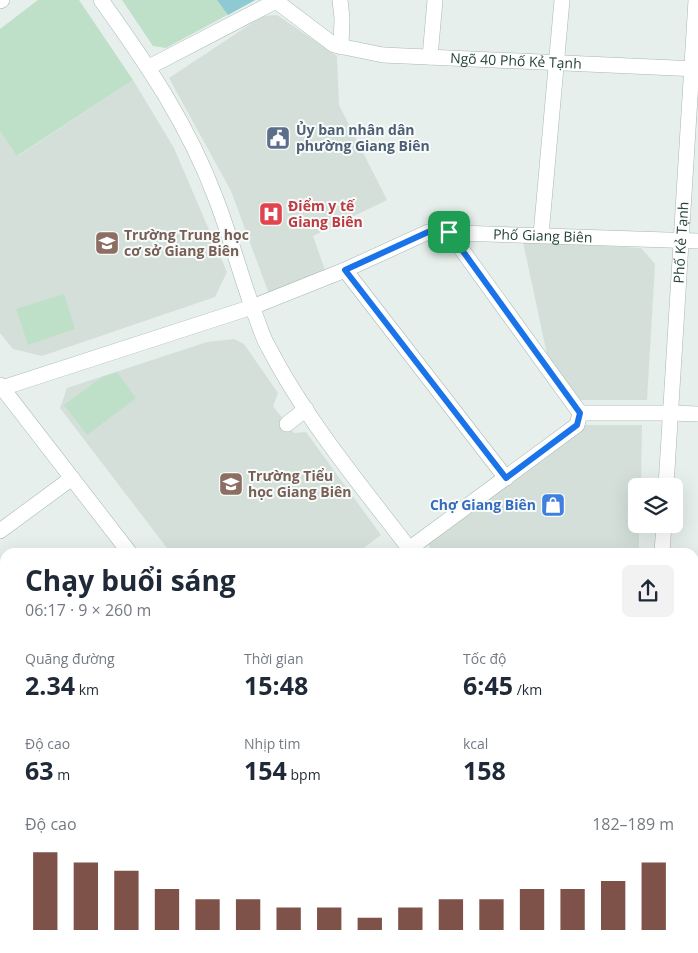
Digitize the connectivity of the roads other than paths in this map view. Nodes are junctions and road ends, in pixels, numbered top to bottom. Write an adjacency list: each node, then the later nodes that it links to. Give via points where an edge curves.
1 (101, 0): 10 (street)
2 (340, 0): 7 (street)
3 (435, 0): 8 (street)
4 (562, 0): 9 (street)
5 (696, 0): 11 (street, Phố Kẻ Tạnh)
6 (277, 1): 7 (street, Ngõ 40 Phố Kẻ Tạnh, via 328,41); 10 (street)
7 (341, 47): 8 (street, Ngõ 40 Phố Kẻ Tạnh, via 382,55)
8 (430, 57): 9 (street, Ngõ 40 Phố Kẻ Tạnh)
9 (556, 63): 11 (street, Ngõ 40 Phố Kẻ Tạnh); 13 (street)
10 (148, 67): 17 (street, via 171,103 202,165)
11 (695, 69): 14 (street, Phố Kẻ Tạnh)
12 (449, 232): 13 (street, Phố Giang Biên); 16 (street, Phố Giang Biên, via 428,232); 21 (street)
13 (541, 235): 14 (street, Phố Giang Biên)
14 (681, 240): 15 (street, Phố Giang Biên); 20 (street, Phố Kẻ Tạnh)
15 (698, 241)
16 (345, 270): 17 (street, Phố Giang Biên); 25 (street)
17 (252, 307): 18 (street, Phố Giang Biên); 19 (street, via 267,346)
18 (1, 387): 24 (street)
19 (306, 410): 23 (street); 30 (street)
20 (670, 412): 21 (street); 22 (street); 26 (street, Phố Kẻ Tạnh)
21 (580, 413): 25 (street, via 577,425)
22 (698, 414)
23 (287, 424)
24 (72, 478): 27 (street); 29 (street)
25 (506, 478): 31 (street)
26 (666, 478)
27 (0, 531)
28 (663, 533): 32 (street)
29 (126, 548)
30 (408, 548)
31 (414, 548)
32 (662, 548)

